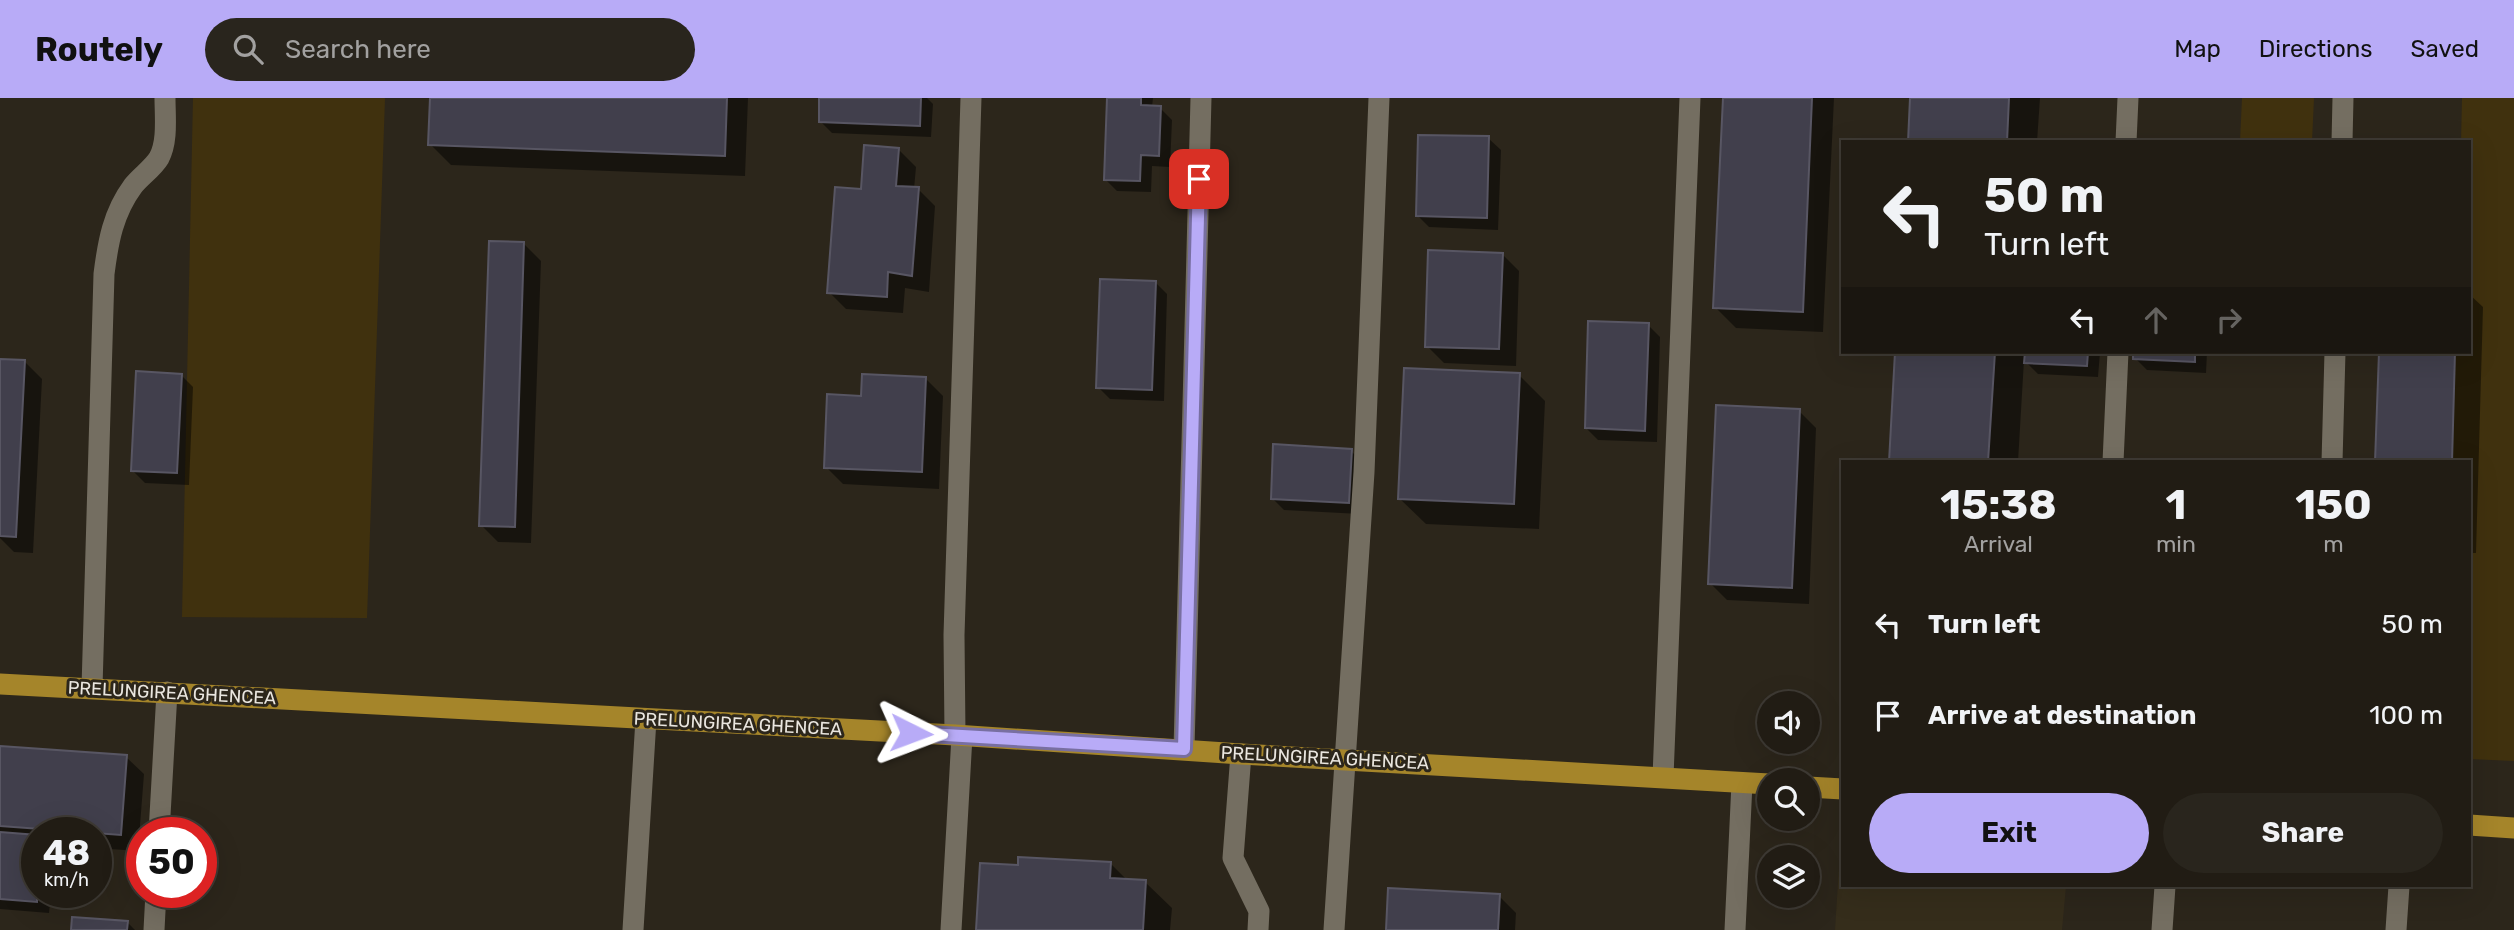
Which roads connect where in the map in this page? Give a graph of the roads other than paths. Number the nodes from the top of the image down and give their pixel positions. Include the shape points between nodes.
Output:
1 (165, 98) edge
2 (971, 98) edge
3 (1201, 98) edge
4 (1379, 98) edge
5 (1690, 98) edge
6 (2128, 98) edge
7 (2343, 98) edge
8 (2126, 140) edge
9 (2342, 140) edge
10 (2118, 354) edge
11 (2335, 354) edge
12 (2113, 460) edge
13 (2332, 460) edge
14 (0, 684) edge
15 (92, 688) junction
16 (166, 692) junction
17 (646, 719) junction
18 (959, 736) junction
19 (1184, 749) junction
20 (1241, 754) junction
21 (1345, 759) junction
22 (1663, 777) junction
23 (1742, 783) junction
24 (1757, 784) edge
25 (1820, 788) edge
26 (1841, 789) edge
27 (160, 817) edge
28 (2471, 825) edge
29 (2514, 828) edge
30 (2165, 887) edge
31 (2399, 887) edge
32 (155, 908) edge
33 (154, 930) edge
34 (633, 930) edge
35 (951, 930) edge
36 (1258, 930) edge
37 (1334, 930) edge
38 (1735, 930) edge
39 (2162, 930) edge
40 (2396, 930) edge

1 - 15 street via 164,143 158,160 126,195 109,233
2 - 18 street via 954,635
3 - 19 street
4 - 21 street via 1364,472
5 - 22 street
6 - 8 street
7 - 9 street
10 - 12 street
11 - 13 street
14 - 15 main road, PRELUNGIREA GHENCEA
15 - 16 main road, PRELUNGIREA GHENCEA
16 - 17 main road, PRELUNGIREA GHENCEA
16 - 27 street
17 - 18 main road, PRELUNGIREA GHENCEA
17 - 34 street
18 - 19 main road, PRELUNGIREA GHENCEA
18 - 35 street
19 - 20 main road, PRELUNGIREA GHENCEA
20 - 21 main road, PRELUNGIREA GHENCEA
20 - 36 street via 1233,858 1259,911
21 - 22 main road, PRELUNGIREA GHENCEA
21 - 37 street
22 - 23 main road, PRELUNGIREA GHENCEA
23 - 24 main road, PRELUNGIREA GHENCEA
23 - 38 street
25 - 26 main road
28 - 29 main road
30 - 39 street
31 - 40 street
32 - 33 street

